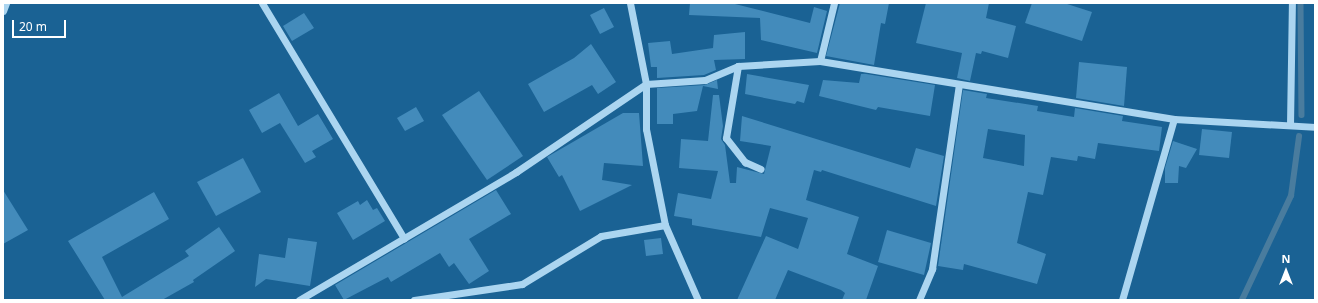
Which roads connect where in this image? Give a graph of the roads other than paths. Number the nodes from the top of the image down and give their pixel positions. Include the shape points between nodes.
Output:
1 (6, 3) edge
2 (262, 3) edge
3 (630, 3) edge
4 (834, 3) edge
5 (1292, 3) edge
6 (3, 11) edge
7 (820, 61) junction
8 (738, 66) junction
9 (646, 84) junction
10 (959, 85) junction
11 (1174, 118) junction
12 (1290, 126) junction
13 (1315, 127) edge
14 (761, 169) dead end
15 (665, 225) junction
16 (404, 238) junction
17 (299, 300) edge
18 (414, 300) edge
19 (698, 300) edge
20 (919, 300) edge
21 (1122, 300) edge

1 - 6 street
2 - 16 street
3 - 9 street
4 - 7 street
5 - 12 street
7 - 8 street
7 - 10 street
8 - 9 street via 705,80
8 - 14 street via 726,138 745,162
9 - 15 street via 646,129
9 - 16 street via 516,172
10 - 11 street
10 - 20 street via 932,269
11 - 12 street
11 - 21 street
12 - 13 street
15 - 18 street via 601,236 522,284
15 - 19 street
16 - 17 street

